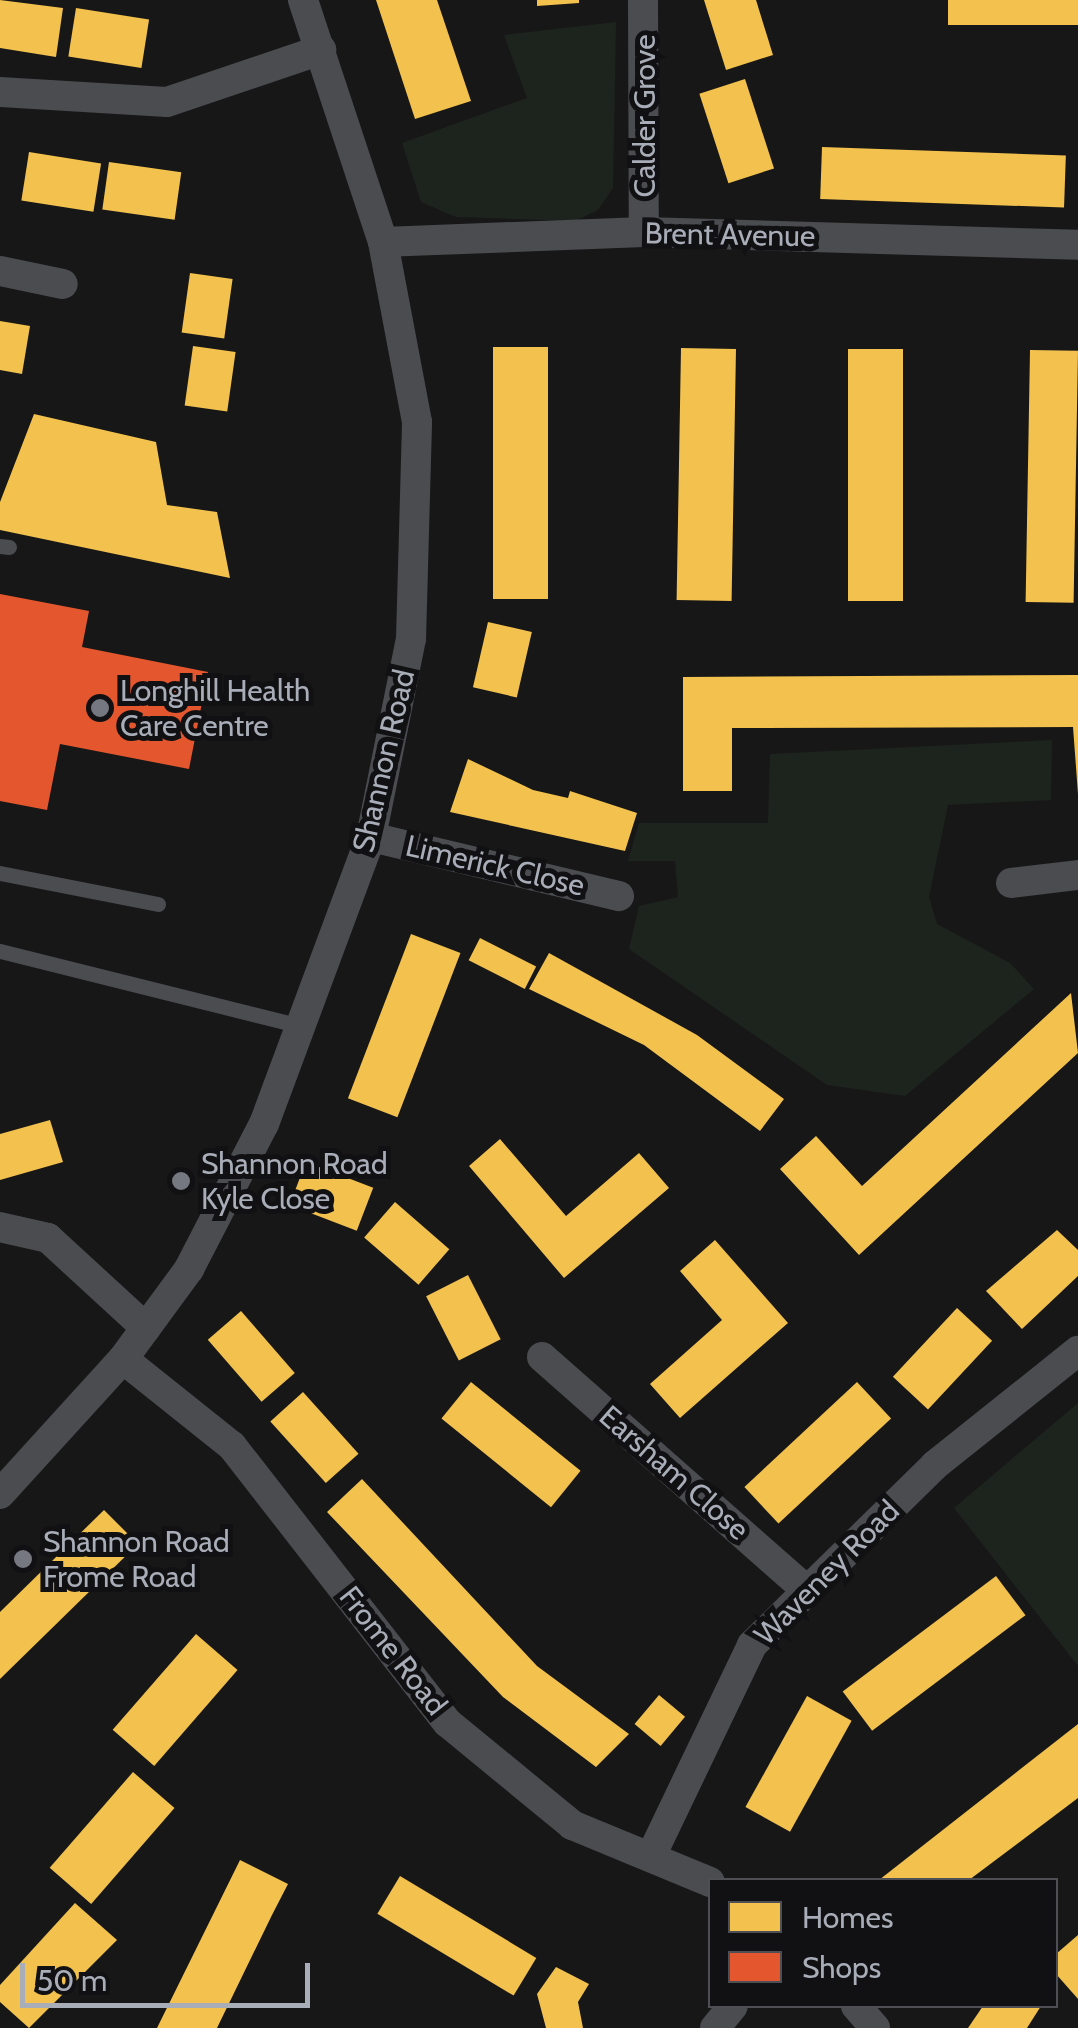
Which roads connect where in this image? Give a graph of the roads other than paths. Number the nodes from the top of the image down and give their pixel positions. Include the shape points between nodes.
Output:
1 (303, 0) edge
2 (643, 0) edge
3 (322, 50) junction
4 (0, 92) edge
5 (644, 232) junction
6 (383, 242) junction
7 (1078, 246) edge
8 (0, 272) edge
9 (63, 284) dead end
10 (371, 837) junction
11 (0, 872) edge
12 (1078, 875) edge
13 (1010, 883) dead end
14 (619, 896) dead end
15 (158, 904) dead end
16 (0, 951) edge
17 (298, 1024) junction
18 (0, 1227) edge
19 (146, 1328) junction
20 (1078, 1351) edge
21 (542, 1357) dead end
22 (123, 1359) junction
23 (0, 1494) edge
24 (806, 1590) junction
25 (652, 1854) junction
26 (708, 1881) edge
27 (731, 2008) edge
28 (714, 2028) edge

1 - 3 street, Shannon Road
2 - 5 street, Calder Grove
3 - 4 street via 167,102
3 - 6 street, Shannon Road
5 - 6 street, Brent Avenue
5 - 7 street, Brent Avenue
6 - 10 street, Shannon Road via 416,422 411,639
8 - 9 street
10 - 14 street, Limerick Close
10 - 17 street, Shannon Road
11 - 15 lane
12 - 13 street
16 - 17 lane
17 - 19 street, Shannon Road via 264,1124 189,1270
18 - 19 street via 48,1238
19 - 22 street, Shannon Road
20 - 24 street, Waveney Road via 935,1465
21 - 24 street, Earsham Close
22 - 23 street, Shannon Road
22 - 25 street, Frome Road via 232,1446 448,1722 572,1824
24 - 25 street, Waveney Road via 752,1645
25 - 26 street, Frome Road
27 - 28 street

